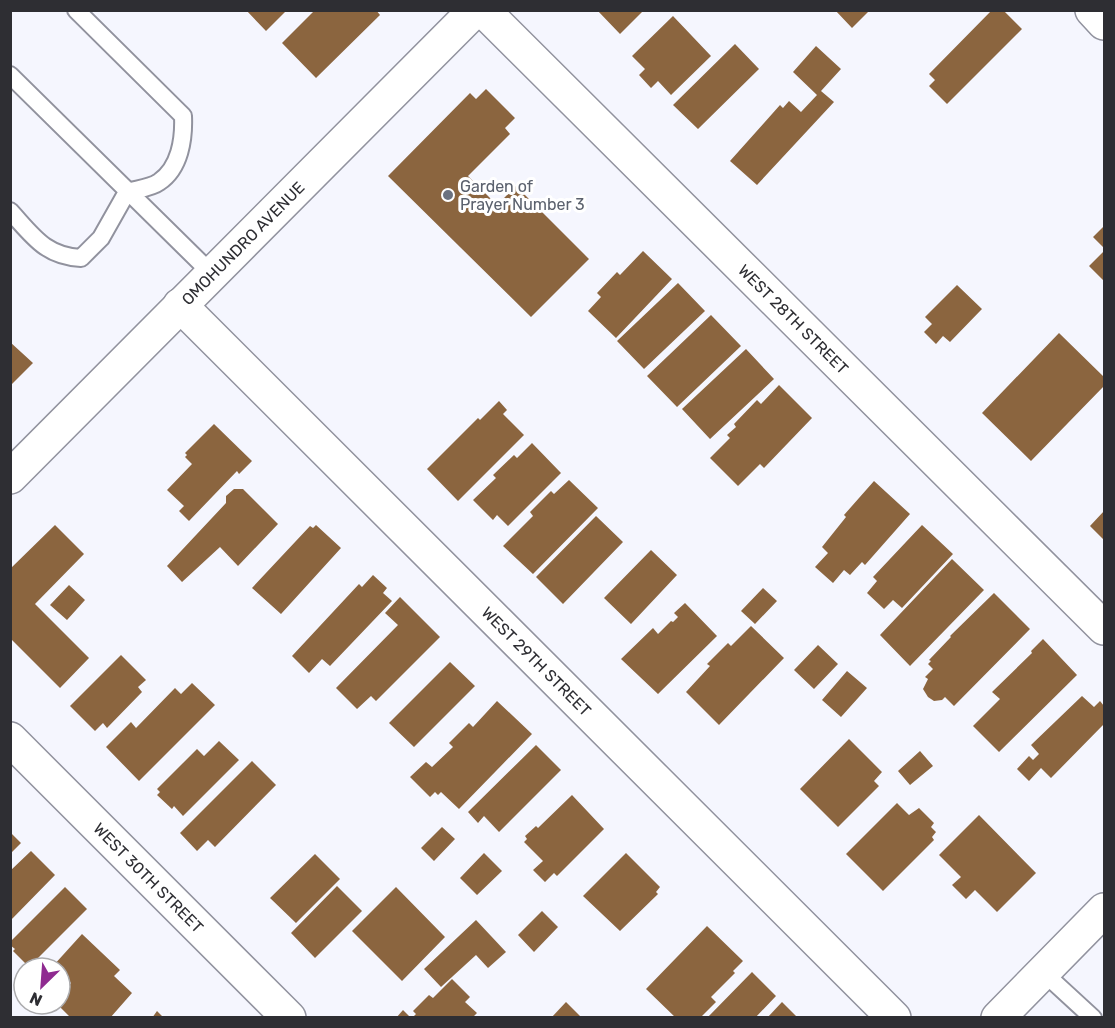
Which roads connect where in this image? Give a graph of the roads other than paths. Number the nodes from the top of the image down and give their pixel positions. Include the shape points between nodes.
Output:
1 (76, 10) edge
2 (475, 10) edge
3 (483, 10) edge
4 (1092, 10) edge
5 (1104, 23) edge
6 (11, 77) edge
7 (127, 192) junction
8 (10, 211) edge
9 (212, 274) junction
10 (180, 305) junction
11 (10, 477) edge
12 (1104, 627) edge
13 (10, 739) edge
14 (1104, 910) edge
15 (1043, 972) junction
16 (1104, 1008) edge
17 (289, 1017) edge
18 (894, 1017) edge
19 (998, 1017) edge
20 (1094, 1017) edge

1 - 7 lane via 183,116 184,136 170,173 158,183
2 - 9 street, OMOHUNDRO AVENUE
3 - 12 street, WEST 28TH STREET
4 - 5 street
6 - 7 lane
7 - 8 lane via 101,238 81,258 63,257 40,243
7 - 9 lane
9 - 10 street, OMOHUNDRO AVENUE
10 - 11 street, OMOHUNDRO AVENUE
10 - 18 street, WEST 29TH STREET
13 - 17 street, WEST 30TH STREET
14 - 15 street
15 - 19 street
15 - 20 lane
16 - 20 lane

